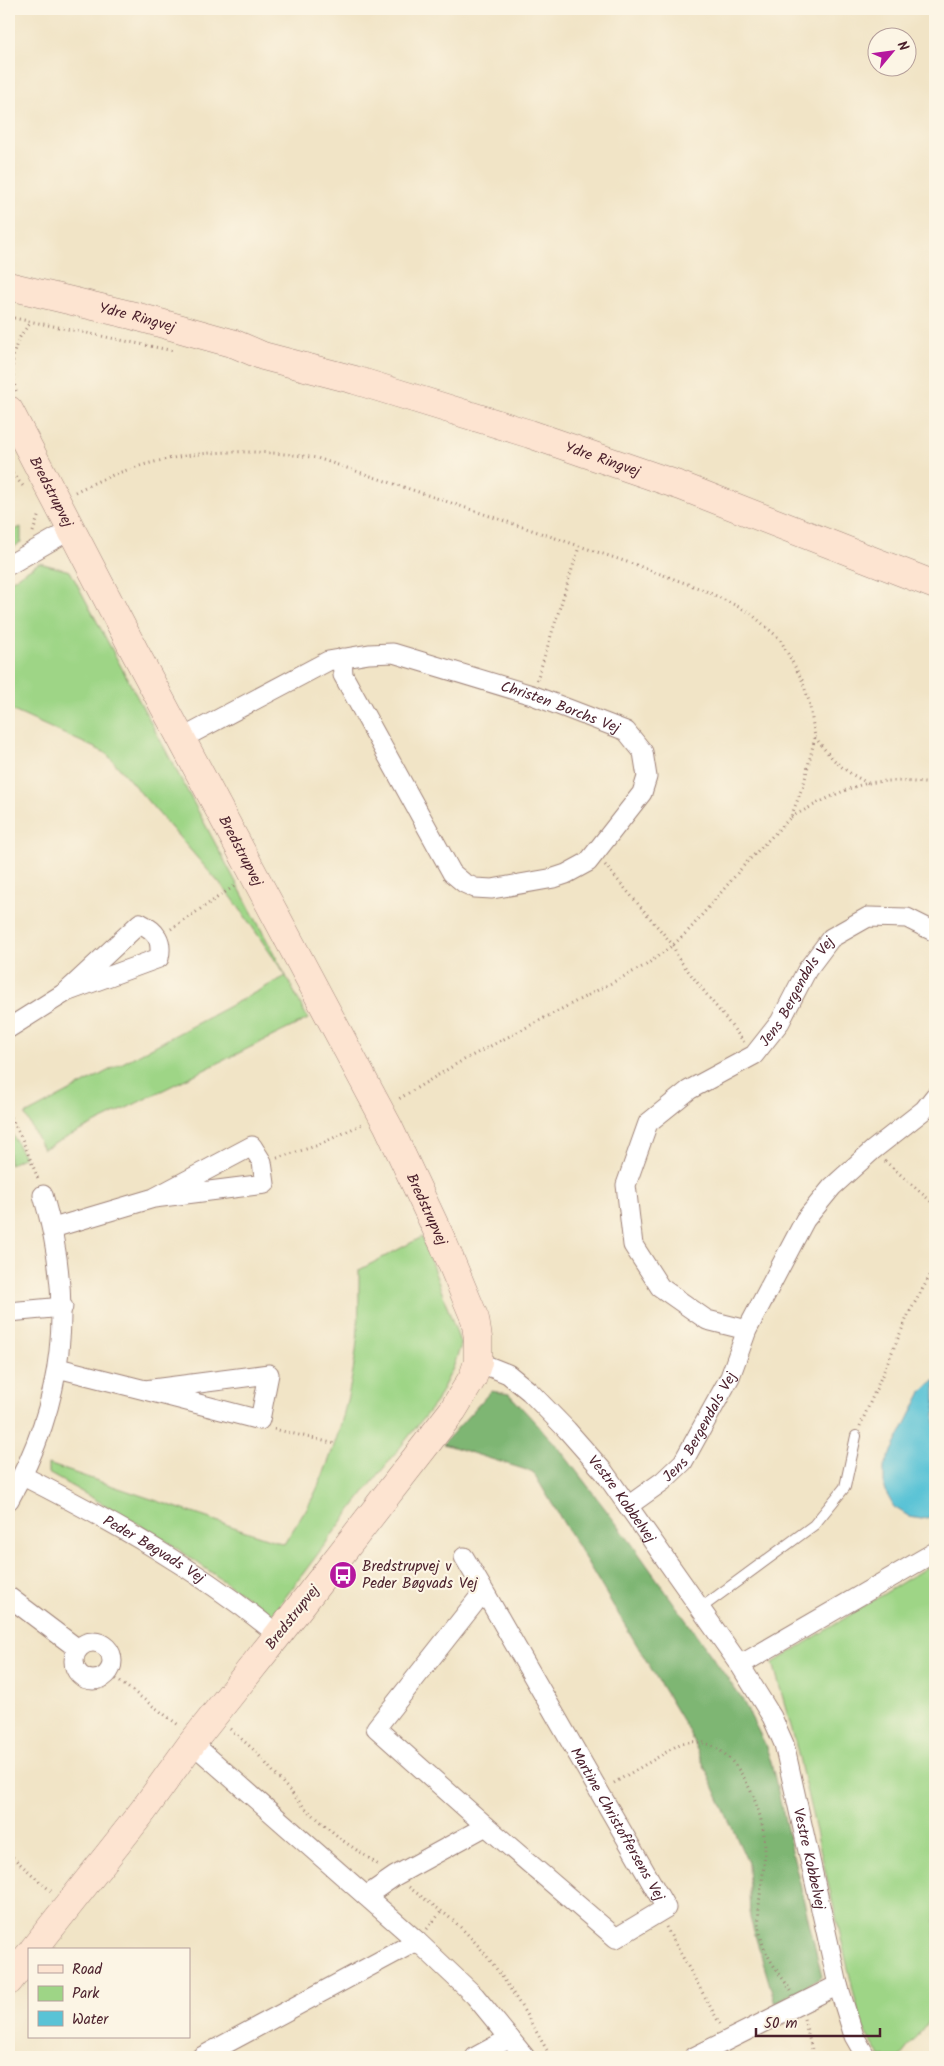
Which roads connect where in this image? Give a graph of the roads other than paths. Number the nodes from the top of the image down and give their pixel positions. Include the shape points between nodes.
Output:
1 (9, 286) edge
2 (9, 304) edge
3 (264, 356) junction
4 (9, 410) edge
5 (70, 530) junction
6 (9, 565) edge
7 (935, 585) edge
8 (342, 658) junction
9 (181, 739) junction
10 (935, 932) edge
11 (66, 992) junction
12 (9, 1028) edge
13 (935, 1096) edge
14 (43, 1195) road end
15 (154, 1198) junction
16 (53, 1228) junction
17 (62, 1307) junction
18 (9, 1312) edge
19 (747, 1330) junction
20 (478, 1362) junction
21 (58, 1368) junction
22 (145, 1390) junction
23 (856, 1436) road end
24 (23, 1476) junction
25 (9, 1500) edge
26 (628, 1506) junction
27 (935, 1552) edge
28 (464, 1556) dead end
29 (484, 1591) junction
30 (9, 1597) edge
31 (701, 1608) junction
32 (278, 1635) junction
33 (78, 1649) junction
34 (740, 1665) junction
35 (187, 1735) junction
36 (486, 1826) junction
37 (366, 1896) junction
38 (417, 1941) junction
39 (34, 1948) edge
40 (28, 1956) edge
41 (9, 1981) edge
42 (838, 1985) junction
43 (510, 2038) junction
44 (201, 2057) edge
45 (475, 2057) edge
46 (525, 2057) edge
47 (694, 2057) edge
48 (866, 2057) edge

1 - 3 street, Ydre Ringvej via 135,316 235,344
2 - 3 street, Ydre Ringvej via 236,353
3 - 7 street, Ydre Ringvej via 355,380 627,466
4 - 5 street, Bredstrupvej
5 - 6 street
5 - 9 street, Bredstrupvej
8 - 8 street, Christen Borchs Vej via 343,675 452,873 475,888 492,889 554,878 577,869 596,854 642,793 647,778 643,752 626,731 532,695 393,653
8 - 9 street, Christen Borchs Vej via 328,661
9 - 20 street, Bredstrupvej via 400,1152 475,1319
10 - 19 street, Jens Bergendals Vej via 907,918 868,917 831,938 806,970 780,1022 754,1055 689,1090 648,1123 626,1185 633,1244 660,1287 707,1320
11 - 11 street via 159,958 162,948 158,937 151,928 140,923
11 - 12 street
13 - 19 street, Jens Bergendals Vej via 924,1110 832,1187 804,1220
14 - 16 street
15 - 15 street via 252,1146 262,1162 265,1184
15 - 16 street
16 - 17 street
17 - 18 street
17 - 21 street
19 - 26 street, Jens Bergendals Vej via 730,1377 683,1462
20 - 26 street, Vestre Kobbelvej via 508,1374 530,1392 604,1472
20 - 32 street, Bredstrupvej via 453,1410
21 - 22 street
21 - 24 street via 45,1421
22 - 22 street via 269,1374 260,1420
23 - 31 lane via 845,1487 814,1525
24 - 25 street
24 - 32 street, Peder Bøgvads Vej via 155,1548
26 - 31 street, Vestre Kobbelvej
27 - 34 street
28 - 29 street, Martine Christoffersens Vej
29 - 36 street, Martine Christoffersens Vej via 376,1728
29 - 36 street, Martine Christoffersens Vej via 666,1908 616,1938
30 - 33 street
31 - 34 street, Vestre Kobbelvej
32 - 35 street, Bredstrupvej
33 - 33 street via 74,1664 82,1676 96,1680 108,1673 112,1659 105,1646 91,1642
34 - 42 street, Vestre Kobbelvej via 772,1717 784,1744
35 - 37 street
35 - 39 street, Bredstrupvej via 143,1811
36 - 37 street via 395,1876
37 - 38 street
38 - 43 street via 475,1996
38 - 44 street
40 - 41 street
42 - 47 street
42 - 48 street, Vestre Kobbelvej via 854,2036
43 - 45 street
43 - 46 street

